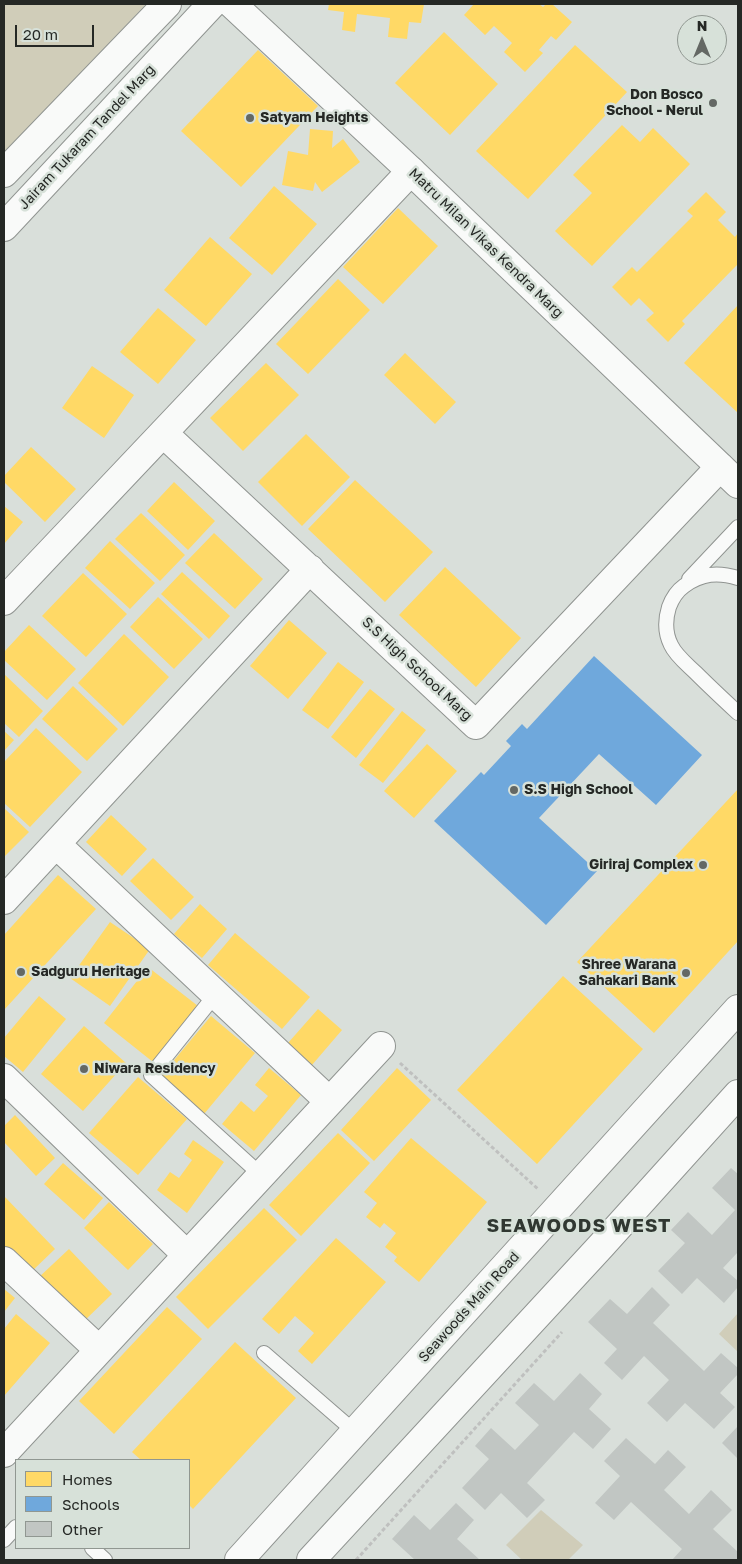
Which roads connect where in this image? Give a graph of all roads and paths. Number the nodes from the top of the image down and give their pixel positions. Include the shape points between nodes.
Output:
1 (167, 4) edge
2 (212, 4) edge
3 (232, 4) edge
4 (411, 170) junction
5 (4, 173) edge
6 (4, 227) edge
7 (163, 433) junction
8 (729, 476) edge
9 (738, 527) edge
10 (310, 569) junction
11 (738, 578) edge
12 (680, 588) junction
13 (4, 601) edge
14 (738, 713) edge
15 (56, 844) junction
16 (4, 900) edge
17 (216, 994) junction
18 (738, 1009) edge
19 (381, 1046) joint
20 (4, 1078) edge
21 (738, 1094) edge
22 (329, 1101) junction
23 (261, 1176) junction
24 (558, 1208) junction
25 (187, 1255) junction
26 (4, 1261) edge
27 (562, 1332) dead end
28 (99, 1350) junction
29 (264, 1353) dead end
30 (355, 1432) junction
31 (4, 1453) edge
32 (15, 1528) edge
33 (4, 1540) edge
34 (93, 1549) edge
35 (105, 1560) edge
36 (239, 1560) edge
37 (310, 1560) edge
38 (356, 1560) edge

1 - 5 street
2 - 6 street, Jairam Tukaram Tandel Marg
3 - 4 street, Matru Milan Vikas Kendra Marg
4 - 7 street
4 - 8 street, Matru Milan Vikas Kendra Marg
7 - 10 street, S.S High School Marg
7 - 13 street
8 - 10 street, S.S High School Marg via 476,725
9 - 12 lane
10 - 15 street
11 - 12 lane via 708,574
12 - 14 lane via 671,601 667,616 671,646
15 - 16 street
15 - 17 street
17 - 22 street
17 - 23 lane via 151,1076
18 - 24 street, Seawoods Main Road
19 - 22 street
19 - 24 path
20 - 25 street
21 - 37 street
22 - 23 street
23 - 25 street
24 - 30 street, Seawoods Main Road
25 - 28 street
26 - 28 street
27 - 38 path
28 - 31 street
29 - 30 lane
30 - 36 street, Seawoods Main Road
32 - 33 lane
34 - 35 lane

